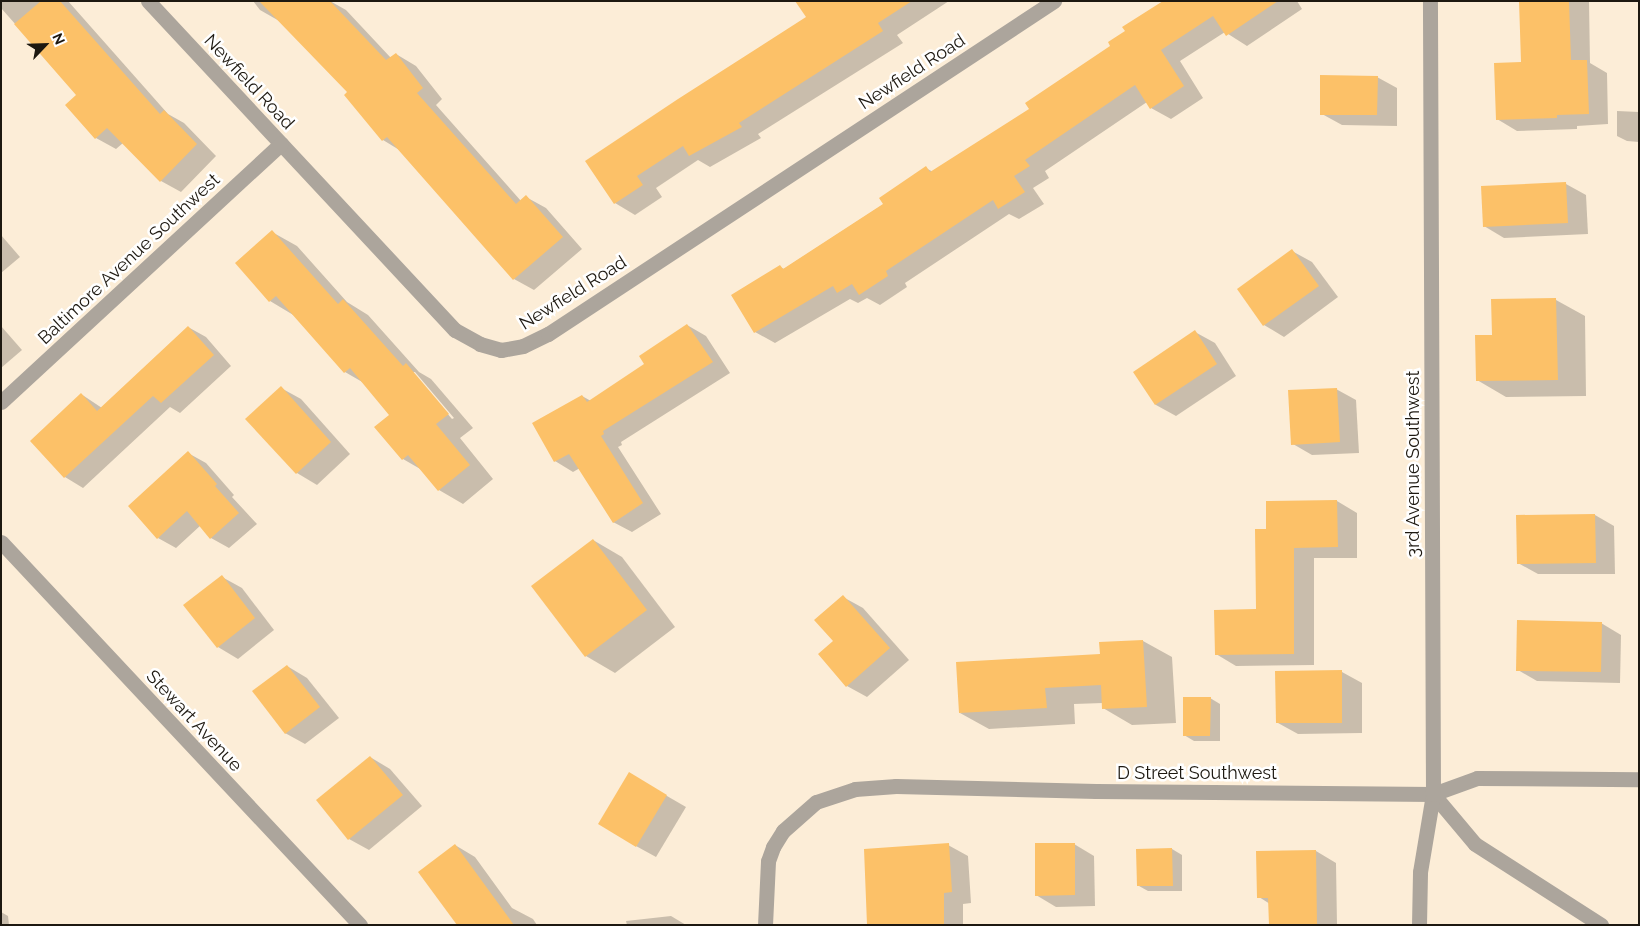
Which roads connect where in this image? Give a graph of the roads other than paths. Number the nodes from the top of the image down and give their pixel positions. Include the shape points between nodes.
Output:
1 (148, 1) edge
2 (1054, 1) edge
3 (1430, 1) edge
4 (281, 144) junction
5 (1, 402) edge
6 (1, 542) edge
7 (1639, 779) edge
8 (1433, 794) junction
9 (360, 925) edge
10 (765, 925) edge
11 (1419, 925) edge
12 (1601, 925) edge

1 - 4 street, Newfield Road
2 - 4 street, Newfield Road via 548,334 523,346 501,350 480,344 455,330
3 - 8 street, 3rd Avenue Southwest
4 - 5 street, Baltimore Avenue Southwest
6 - 9 street, Stewart Avenue
7 - 8 street, D Street Southwest via 1476,778
8 - 10 street, D Street Southwest via 896,786 855,789 816,802 783,832 773,847 766,880
8 - 11 street, 3rd Avenue Southwest via 1420,872
8 - 12 street via 1475,844

